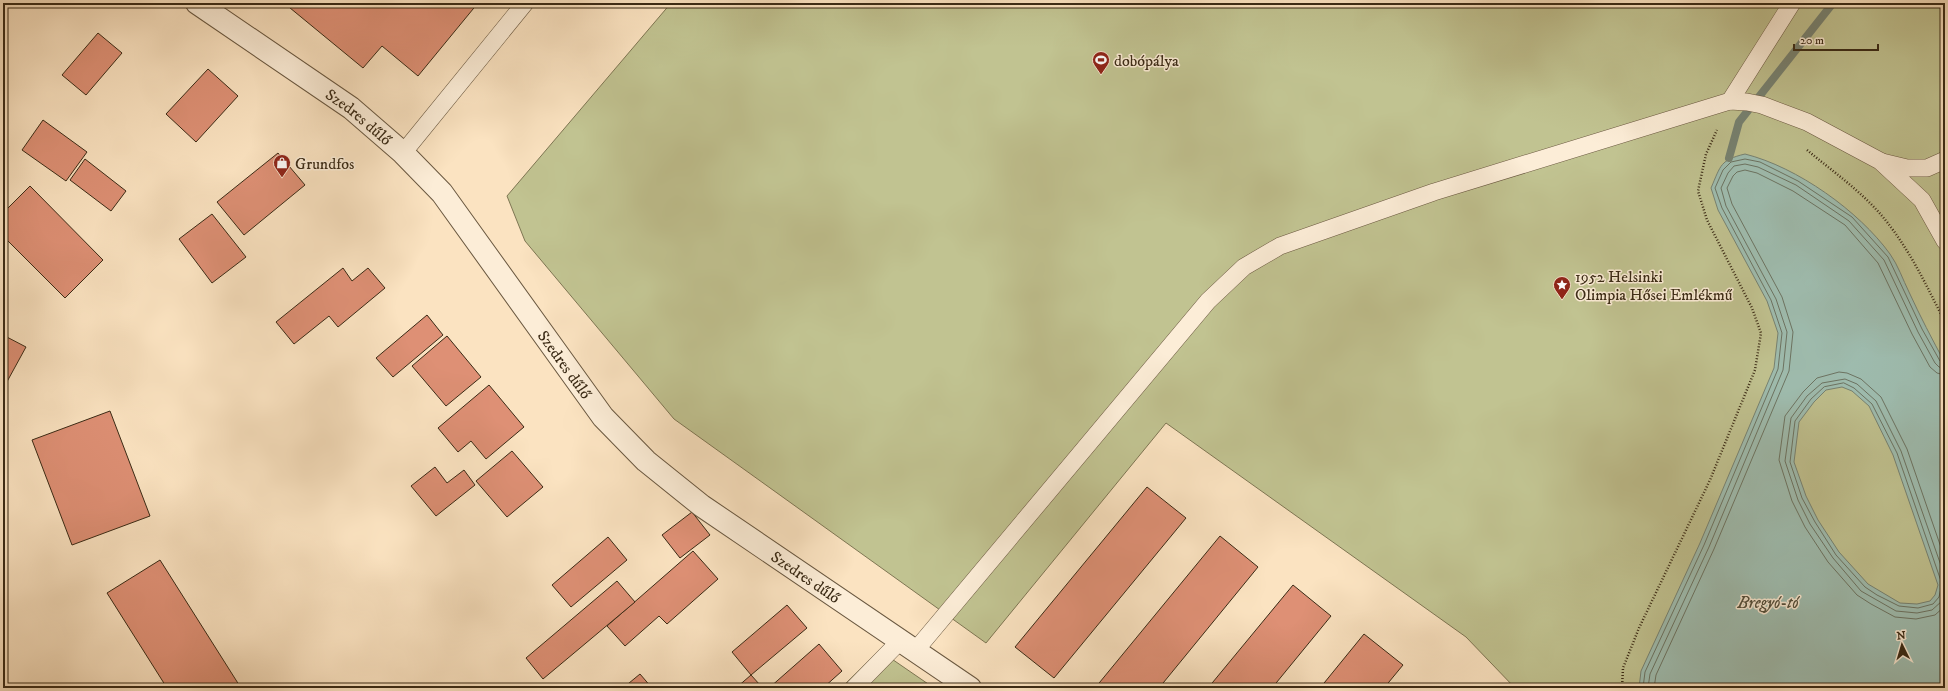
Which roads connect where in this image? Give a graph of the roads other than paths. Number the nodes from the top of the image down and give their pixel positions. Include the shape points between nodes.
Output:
1 (197, 3) edge
2 (525, 3) edge
3 (1792, 3) edge
4 (1730, 101) junction
5 (404, 153) junction
6 (1945, 160) edge
7 (1880, 161) junction
8 (1945, 241) edge
9 (908, 646) junction
10 (854, 688) edge
11 (970, 688) edge

1 - 5 street, Szedres dűlő via 351,108
2 - 5 lane
3 - 4 lane
4 - 7 lane via 1754,103 1807,122
4 - 9 lane via 1434,192 1280,246 1244,267 1203,306
5 - 9 street, Szedres dűlő via 442,193 603,417 646,462 702,506
6 - 7 lane via 1927,168 1907,168
7 - 8 lane via 1922,200
9 - 10 lane
9 - 11 street, Szedres dűlő

